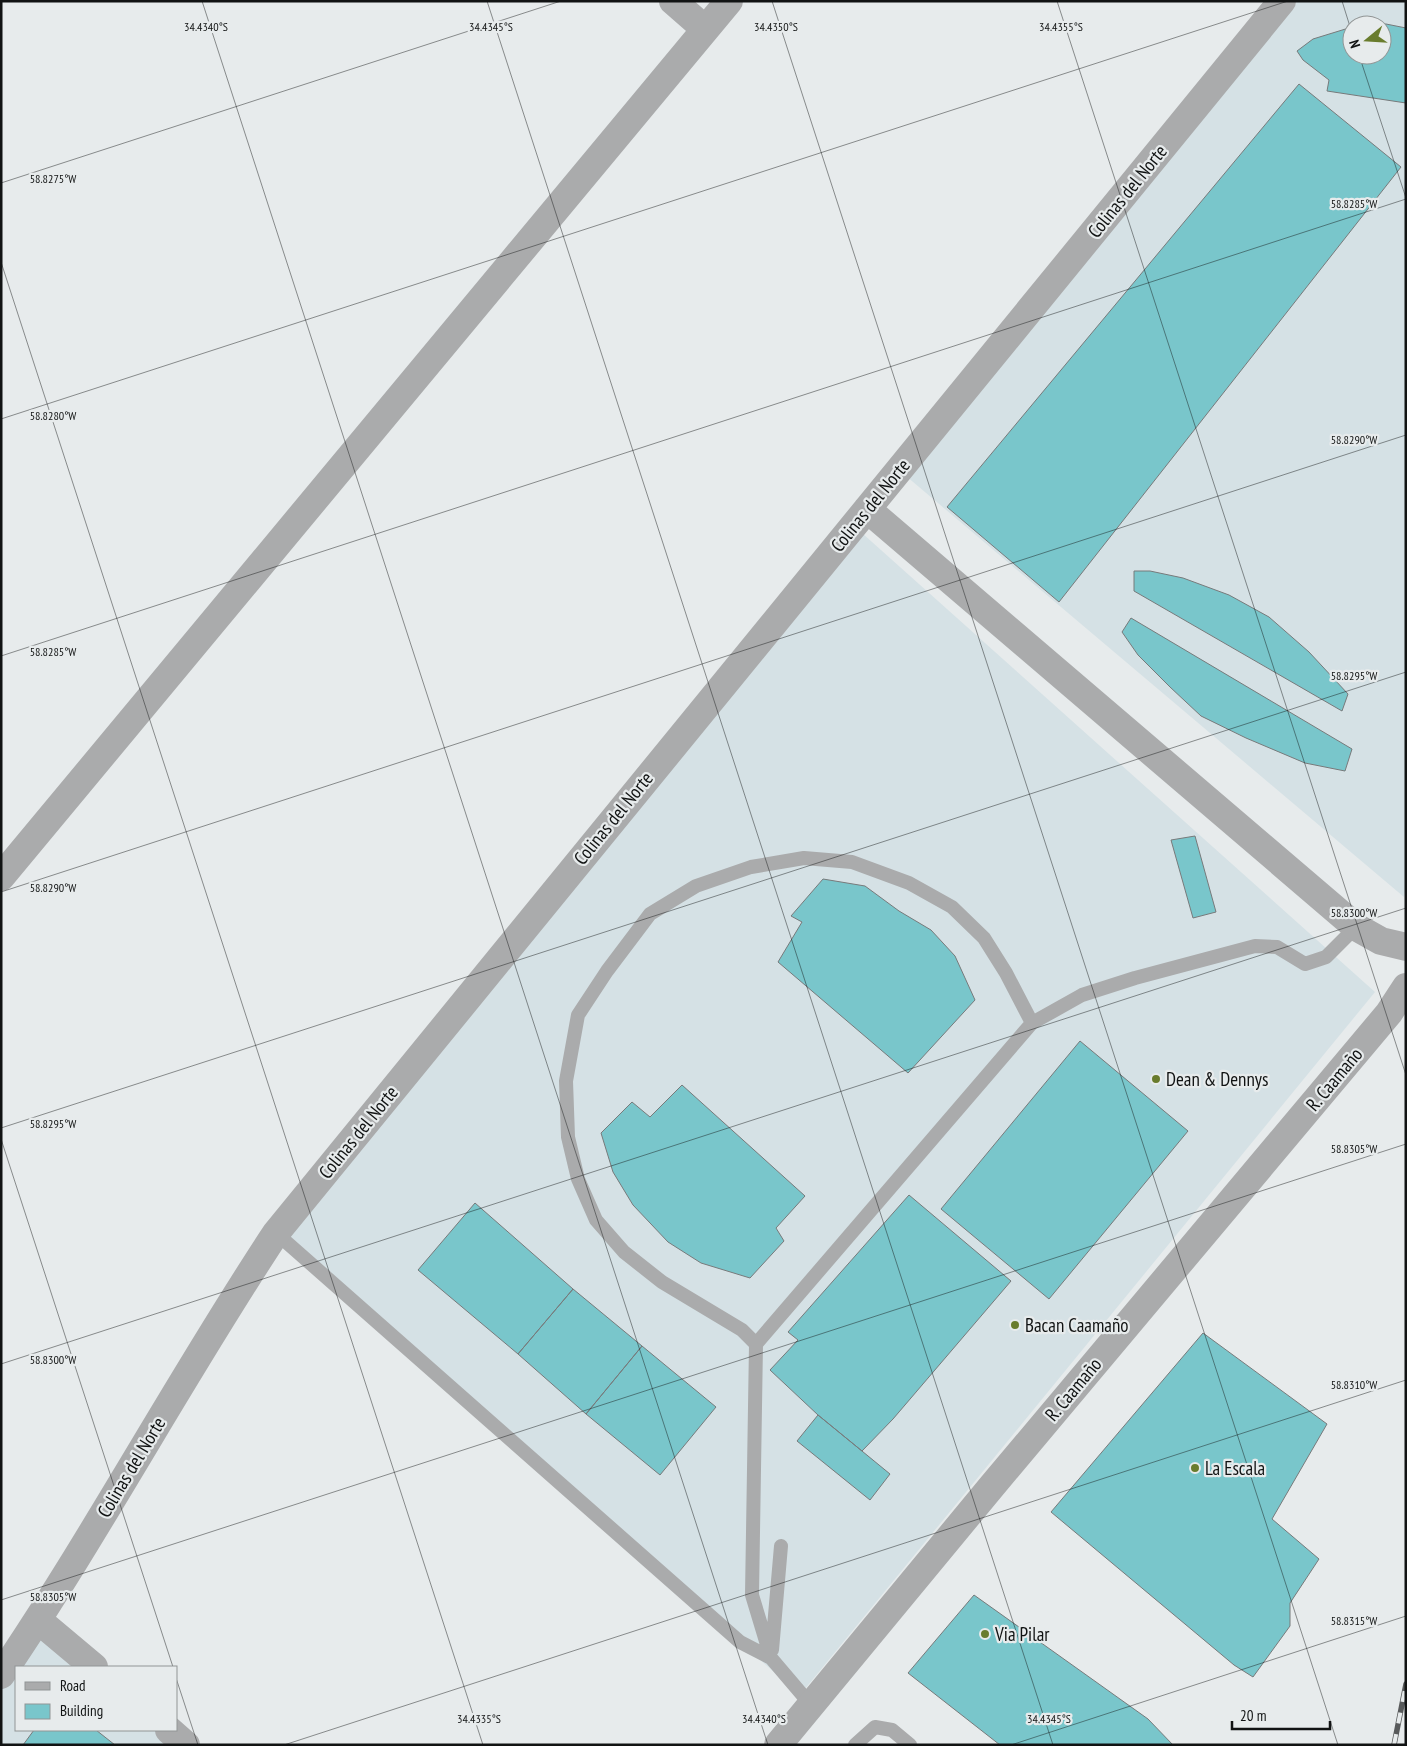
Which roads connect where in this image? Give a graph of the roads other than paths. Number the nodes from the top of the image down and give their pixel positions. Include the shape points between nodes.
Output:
1 (673, 1) edge
2 (729, 1) edge
3 (1282, 1) edge
4 (705, 29) junction
5 (867, 508) junction
6 (1, 877) edge
7 (1356, 927) junction
8 (1406, 947) edge
9 (1406, 987) edge
10 (1032, 1023) junction
11 (276, 1233) junction
12 (756, 1344) junction
13 (781, 1546) dead end
14 (38, 1620) junction
15 (771, 1658) junction
16 (93, 1666) edge
17 (1, 1675) edge
18 (811, 1705) junction
19 (170, 1731) edge
20 (186, 1745) edge
21 (778, 1745) edge
22 (855, 1745) edge
23 (910, 1745) edge

1 - 4 street
2 - 4 street
3 - 5 street, Colinas del Norte
4 - 6 street
5 - 7 street
5 - 11 street, Colinas del Norte
7 - 8 street via 1381,941
7 - 10 lane via 1326,957 1305,964 1277,947 1255,946 1082,995
9 - 18 street, R. Caamaño via 1383,1021
10 - 12 lane
10 - 12 lane via 984,938 952,907 909,883 852,862 804,858 751,867 696,886 650,914 607,970 578,1015 566,1081 568,1137 578,1179 596,1220 619,1245 662,1282 742,1330
11 - 14 street, Colinas del Norte via 231,1301
11 - 15 lane via 740,1642
12 - 15 lane via 752,1596
13 - 15 lane
14 - 16 street
14 - 17 street, Colinas del Norte
15 - 18 lane
18 - 21 street, R. Caamaño
19 - 20 street
22 - 23 lane via 875,1727 892,1730

